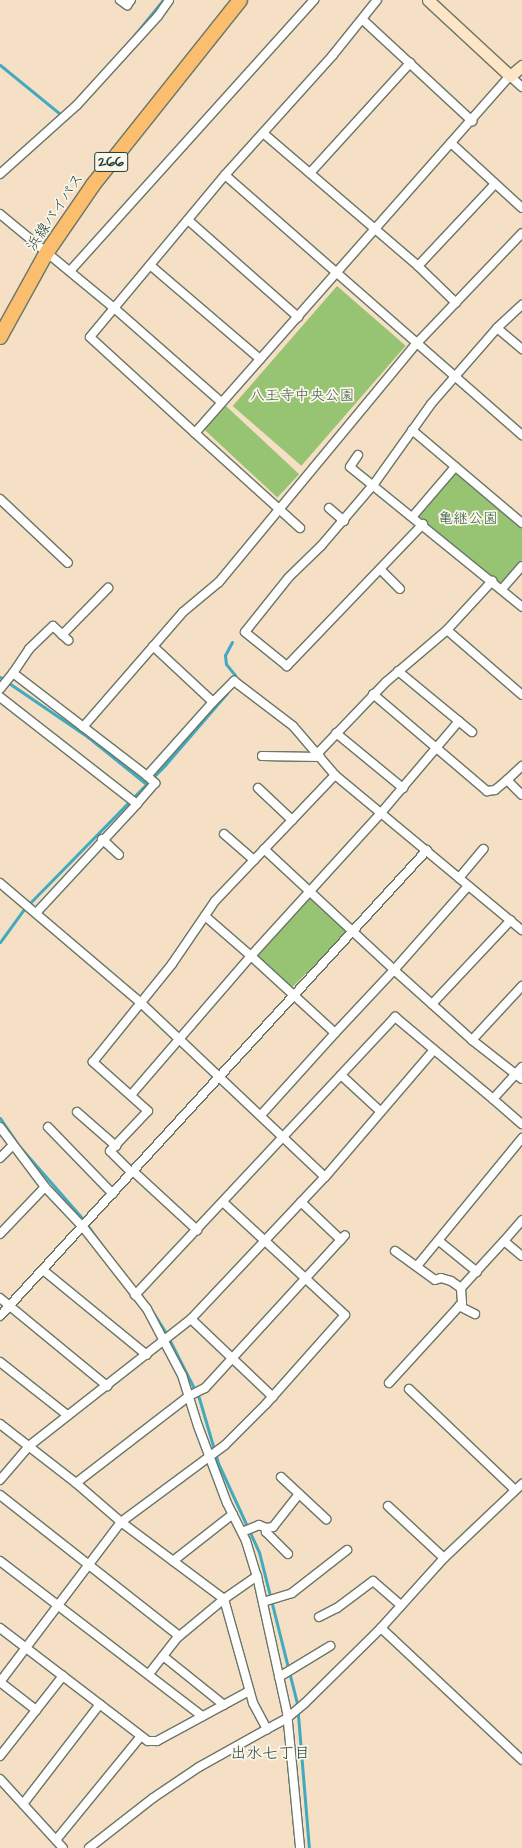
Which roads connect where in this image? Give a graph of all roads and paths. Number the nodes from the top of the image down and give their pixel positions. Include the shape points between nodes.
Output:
1 (120, 0) edge
2 (131, 0) edge
3 (169, 0) edge
4 (240, 0) edge
5 (314, 0) edge
6 (377, 0) edge
7 (428, 0) edge
8 (363, 20) junction
9 (410, 63) junction
10 (522, 66) edge
11 (510, 76) junction
12 (522, 87) edge
13 (472, 120) junction
14 (263, 133) junction
15 (451, 143) junction
16 (310, 173) junction
17 (0, 174) edge
18 (225, 175) junction
19 (495, 184) junction
20 (522, 208) edge
21 (0, 214) edge
22 (188, 220) junction
23 (374, 230) junction
24 (522, 233) edge
25 (47, 252) junction
26 (150, 265) junction
27 (418, 266) junction
28 (70, 271) junction
29 (336, 274) junction
30 (456, 303) junction
31 (522, 305) edge
32 (114, 308) junction
33 (298, 317) junction
34 (497, 328) junction
35 (0, 337) edge
36 (416, 344) junction
37 (522, 349) edge
38 (260, 359) junction
39 (455, 379) junction
40 (221, 402) junction
41 (412, 430) junction
42 (195, 433) junction
43 (522, 435) edge
44 (358, 455) dead end
45 (455, 467) junction
46 (374, 484) junction
47 (0, 499) edge
48 (278, 508) junction
49 (329, 508) dead end
50 (413, 516) junction
51 (344, 520) junction
52 (522, 523) edge
53 (423, 524) junction
54 (300, 528) dead end
55 (68, 563) dead end
56 (522, 566) edge
57 (380, 569) junction
58 (492, 581) junction
59 (108, 588) dead end
60 (400, 589) dead end
61 (502, 589) junction
62 (522, 607) edge
63 (447, 630) junction
64 (153, 646) junction
65 (398, 671) junction
66 (13, 673) junction
67 (0, 689) edge
68 (373, 694) junction
69 (522, 695) edge
70 (0, 697) edge
71 (213, 702) junction
72 (459, 721) junction
73 (82, 727) junction
74 (472, 732) dead end
75 (336, 733) junction
76 (437, 748) junction
77 (262, 756) dead end
78 (318, 756) junction
79 (522, 766) edge
80 (335, 775) junction
81 (147, 776) junction
82 (507, 780) junction
83 (258, 788) dead end
84 (402, 788) junction
85 (522, 795) edge
86 (137, 804) junction
87 (381, 813) junction
88 (292, 820) junction
89 (224, 834) dead end
90 (102, 839) junction
91 (264, 849) junction
92 (483, 849) dead end
93 (427, 850) junction
94 (119, 855) dead end
95 (254, 860) junction
96 (459, 878) junction
97 (0, 883) edge
98 (468, 886) junction
99 (309, 892) junction
100 (37, 912) junction
101 (205, 916) junction
102 (511, 920) junction
103 (522, 930) edge
104 (353, 932) junction
105 (250, 956) junction
106 (394, 970) junction
107 (522, 986) edge
108 (295, 996) junction
109 (141, 1002) junction
110 (432, 1004) junction
111 (335, 1033) junction
112 (180, 1039) junction
113 (472, 1040) junction
114 (434, 1050) junction
115 (522, 1068) edge
116 (341, 1075) junction
117 (519, 1076) edge
118 (221, 1077) junction
119 (130, 1095) junction
120 (493, 1099) junction
121 (77, 1112) dead end
122 (381, 1112) junction
123 (261, 1115) junction
124 (522, 1124) edge
125 (0, 1127) edge
126 (48, 1127) dead end
127 (284, 1138) junction
128 (522, 1138) edge
129 (12, 1146) junction
130 (116, 1146) junction
131 (0, 1158) edge
132 (133, 1172) junction
133 (326, 1177) junction
134 (45, 1187) junction
135 (113, 1194) junction
136 (223, 1202) junction
137 (301, 1202) junction
138 (522, 1220) edge
139 (83, 1227) junction
140 (197, 1230) junction
141 (0, 1234) edge
142 (264, 1240) junction
143 (439, 1241) junction
144 (504, 1241) junction
145 (395, 1251) dead end
146 (522, 1256) edge
147 (417, 1266) junction
148 (43, 1270) junction
149 (477, 1272) junction
150 (306, 1277) junction
151 (461, 1288) junction
152 (137, 1293) junction
153 (0, 1298) edge
154 (9, 1306) junction
155 (459, 1306) junction
156 (475, 1314) dead end
157 (0, 1316) edge
158 (191, 1319) junction
159 (165, 1342) junction
160 (147, 1355) junction
161 (230, 1358) junction
162 (0, 1362) edge
163 (389, 1383) dead end
164 (107, 1386) junction
165 (409, 1389) dead end
166 (190, 1396) junction
167 (273, 1396) junction
168 (67, 1416) junction
169 (0, 1424) edge
170 (29, 1446) junction
171 (210, 1456) junction
172 (281, 1477) dead end
173 (0, 1480) edge
174 (76, 1483) junction
175 (522, 1484) edge
176 (515, 1490) junction
177 (299, 1494) junction
178 (0, 1495) edge
179 (388, 1506) dead end
180 (233, 1514) junction
181 (326, 1518) dead end
182 (121, 1522) junction
183 (266, 1528) junction
184 (242, 1532) junction
185 (347, 1550) dead end
186 (288, 1554) dead end
187 (444, 1558) junction
188 (0, 1561) edge
189 (173, 1561) junction
190 (89, 1564) junction
191 (257, 1576) junction
192 (224, 1599) junction
193 (263, 1602) junction
194 (401, 1605) junction
195 (57, 1606) junction
196 (319, 1617) dead end
197 (0, 1628) edge
198 (381, 1628) junction
199 (179, 1636) junction
200 (330, 1646) dead end
201 (26, 1648) junction
202 (163, 1656) junction
203 (149, 1674) junction
204 (63, 1676) junction
205 (279, 1677) junction
206 (0, 1682) edge
207 (249, 1691) junction
208 (100, 1704) junction
209 (224, 1705) junction
210 (36, 1710) junction
211 (202, 1716) junction
212 (286, 1719) junction
213 (267, 1729) junction
214 (141, 1736) junction
215 (0, 1756) edge
216 (522, 1760) edge
217 (0, 1779) edge
218 (23, 1804) junction
219 (56, 1840) junction
220 (63, 1848) edge
221 (89, 1848) edge
222 (300, 1848) edge

1 - 2 street via 127,5
3 - 17 street via 158,16 76,105
4 - 25 highway, 浜線バイパス / 266 via 93,185
5 - 28 street
6 - 8 street
7 - 11 street
8 - 9 street
8 - 14 street
9 - 13 street
9 - 16 street
10 - 11 street
11 - 12 street
11 - 13 street
13 - 15 street
14 - 16 street
14 - 18 street
15 - 19 street
15 - 23 street
16 - 23 street
18 - 22 street
18 - 29 street
19 - 20 street
19 - 27 street
21 - 25 street
22 - 26 street
22 - 33 street
23 - 27 street
23 - 29 street
24 - 30 street
25 - 28 street
25 - 35 highway, 浜線バイパス / 266
26 - 32 street
26 - 38 street
27 - 30 street
28 - 32 street
29 - 33 street
29 - 36 street
30 - 36 street
31 - 34 street
32 - 40 street
32 - 42 street via 90,337
33 - 38 street
34 - 37 street
34 - 39 street
36 - 39 street
36 - 48 street
38 - 40 street
39 - 41 street via 431,404
39 - 43 street
40 - 42 street
41 - 45 street
41 - 46 street
42 - 48 street
44 - 46 street via 350,467
45 - 50 street
45 - 52 street
46 - 50 street
46 - 51 street
47 - 55 street
48 - 54 street
48 - 64 street via 219,582 183,612
49 - 51 street
50 - 53 street
51 - 57 street via 289,577 245,632 287,666
53 - 57 street
53 - 58 street
56 - 61 street
57 - 60 street
58 - 61 street
58 - 63 street
59 - 66 street via 65,637 53,626 29,649
61 - 62 street
63 - 65 street
63 - 69 street
64 - 71 street
64 - 73 street
65 - 68 street
65 - 72 street
66 - 67 street
66 - 73 street
68 - 75 street
68 - 76 street
70 - 86 street
71 - 78 street via 234,681 293,726
71 - 81 street
72 - 74 street
72 - 76 street
73 - 81 street
75 - 78 street
75 - 84 street
76 - 82 street via 486,791 495,790
76 - 84 street
77 - 78 street
78 - 80 street
79 - 82 street
80 - 87 street
80 - 88 street
81 - 86 street via 155,783
82 - 85 street
83 - 88 street
84 - 87 street
86 - 90 street
87 - 93 street
87 - 99 street
88 - 91 street
89 - 95 street
90 - 94 street
90 - 100 street
91 - 95 street
91 - 99 street
92 - 96 street
93 - 96 street
93 - 104 street
95 - 101 street via 215,901
96 - 98 street
97 - 100 street
98 - 102 street
98 - 106 street
99 - 104 street
99 - 105 street
100 - 109 street
101 - 105 street
101 - 109 street
102 - 103 street
102 - 110 street
104 - 106 street
104 - 108 street
105 - 108 street
105 - 112 street
106 - 110 street
106 - 111 street
107 - 113 street
108 - 111 street
108 - 118 street
109 - 112 street
109 - 119 street via 93,1062
110 - 113 street
111 - 123 street
112 - 118 street
112 - 119 street
113 - 117 street
114 - 116 street via 394,1017
114 - 120 street
114 - 122 street
115 - 117 street
116 - 122 street
116 - 127 street
117 - 120 street
118 - 123 street
118 - 132 street
119 - 130 street via 148,1111
120 - 124 street
121 - 130 street
122 - 133 street
123 - 127 street
125 - 129 street
126 - 135 street
127 - 133 street
127 - 136 street
128 - 143 street
129 - 131 street
129 - 134 street
130 - 132 street via 110,1151
132 - 135 street
132 - 140 street
133 - 137 street
134 - 139 street
134 - 141 street
135 - 139 street
136 - 140 street
136 - 142 street
137 - 142 street
137 - 150 street via 343,1237
138 - 144 street
139 - 148 street
139 - 152 street
140 - 152 street
142 - 150 street
142 - 158 street
143 - 147 street
143 - 149 street
144 - 146 street
144 - 149 street
145 - 147 street
147 - 151 street via 435,1280 441,1278 451,1281
148 - 154 street
148 - 160 street
149 - 151 street
150 - 161 street
150 - 167 street via 345,1315
151 - 155 street via 462,1303
152 - 159 street
153 - 154 street
154 - 157 street
154 - 164 street
155 - 156 street
155 - 163 street
158 - 159 street
158 - 161 street
159 - 160 street
159 - 166 street
160 - 164 street
161 - 166 street via 202,1389
161 - 167 street
162 - 168 street
164 - 168 street
165 - 176 street
166 - 171 street
166 - 174 street
167 - 171 street
168 - 170 street
169 - 170 street
170 - 173 street
170 - 174 street
171 - 180 street
171 - 182 street
172 - 177 street
174 - 182 street
175 - 176 street
176 - 187 street
177 - 181 street
177 - 183 street via 273,1527
178 - 190 street
179 - 187 street
180 - 184 street
180 - 189 street
182 - 189 street
182 - 190 street
183 - 184 street via 259,1525
183 - 186 street via 266,1532
184 - 191 street
185 - 193 street via 292,1592
187 - 194 street
188 - 195 street
189 - 192 street
190 - 195 street
190 - 199 street
191 - 192 street
191 - 193 street
192 - 199 street
192 - 207 street
193 - 205 street
194 - 196 street via 374,1582 337,1608
194 - 198 street
195 - 201 street
195 - 203 street
197 - 201 street
198 - 212 street
198 - 216 street
199 - 202 street
200 - 205 street
201 - 204 street
201 - 206 street
202 - 203 street
202 - 209 street
203 - 211 street
204 - 208 street
204 - 210 street
205 - 212 street via 287,1712
206 - 210 street
207 - 209 street
207 - 213 street
208 - 214 street
208 - 218 street
209 - 211 street
210 - 215 street
211 - 214 street via 157,1742 148,1741
212 - 213 street
212 - 222 street
213 - 221 street via 199,1767 153,1798
214 - 219 street
217 - 218 street
218 - 219 street
219 - 220 street

